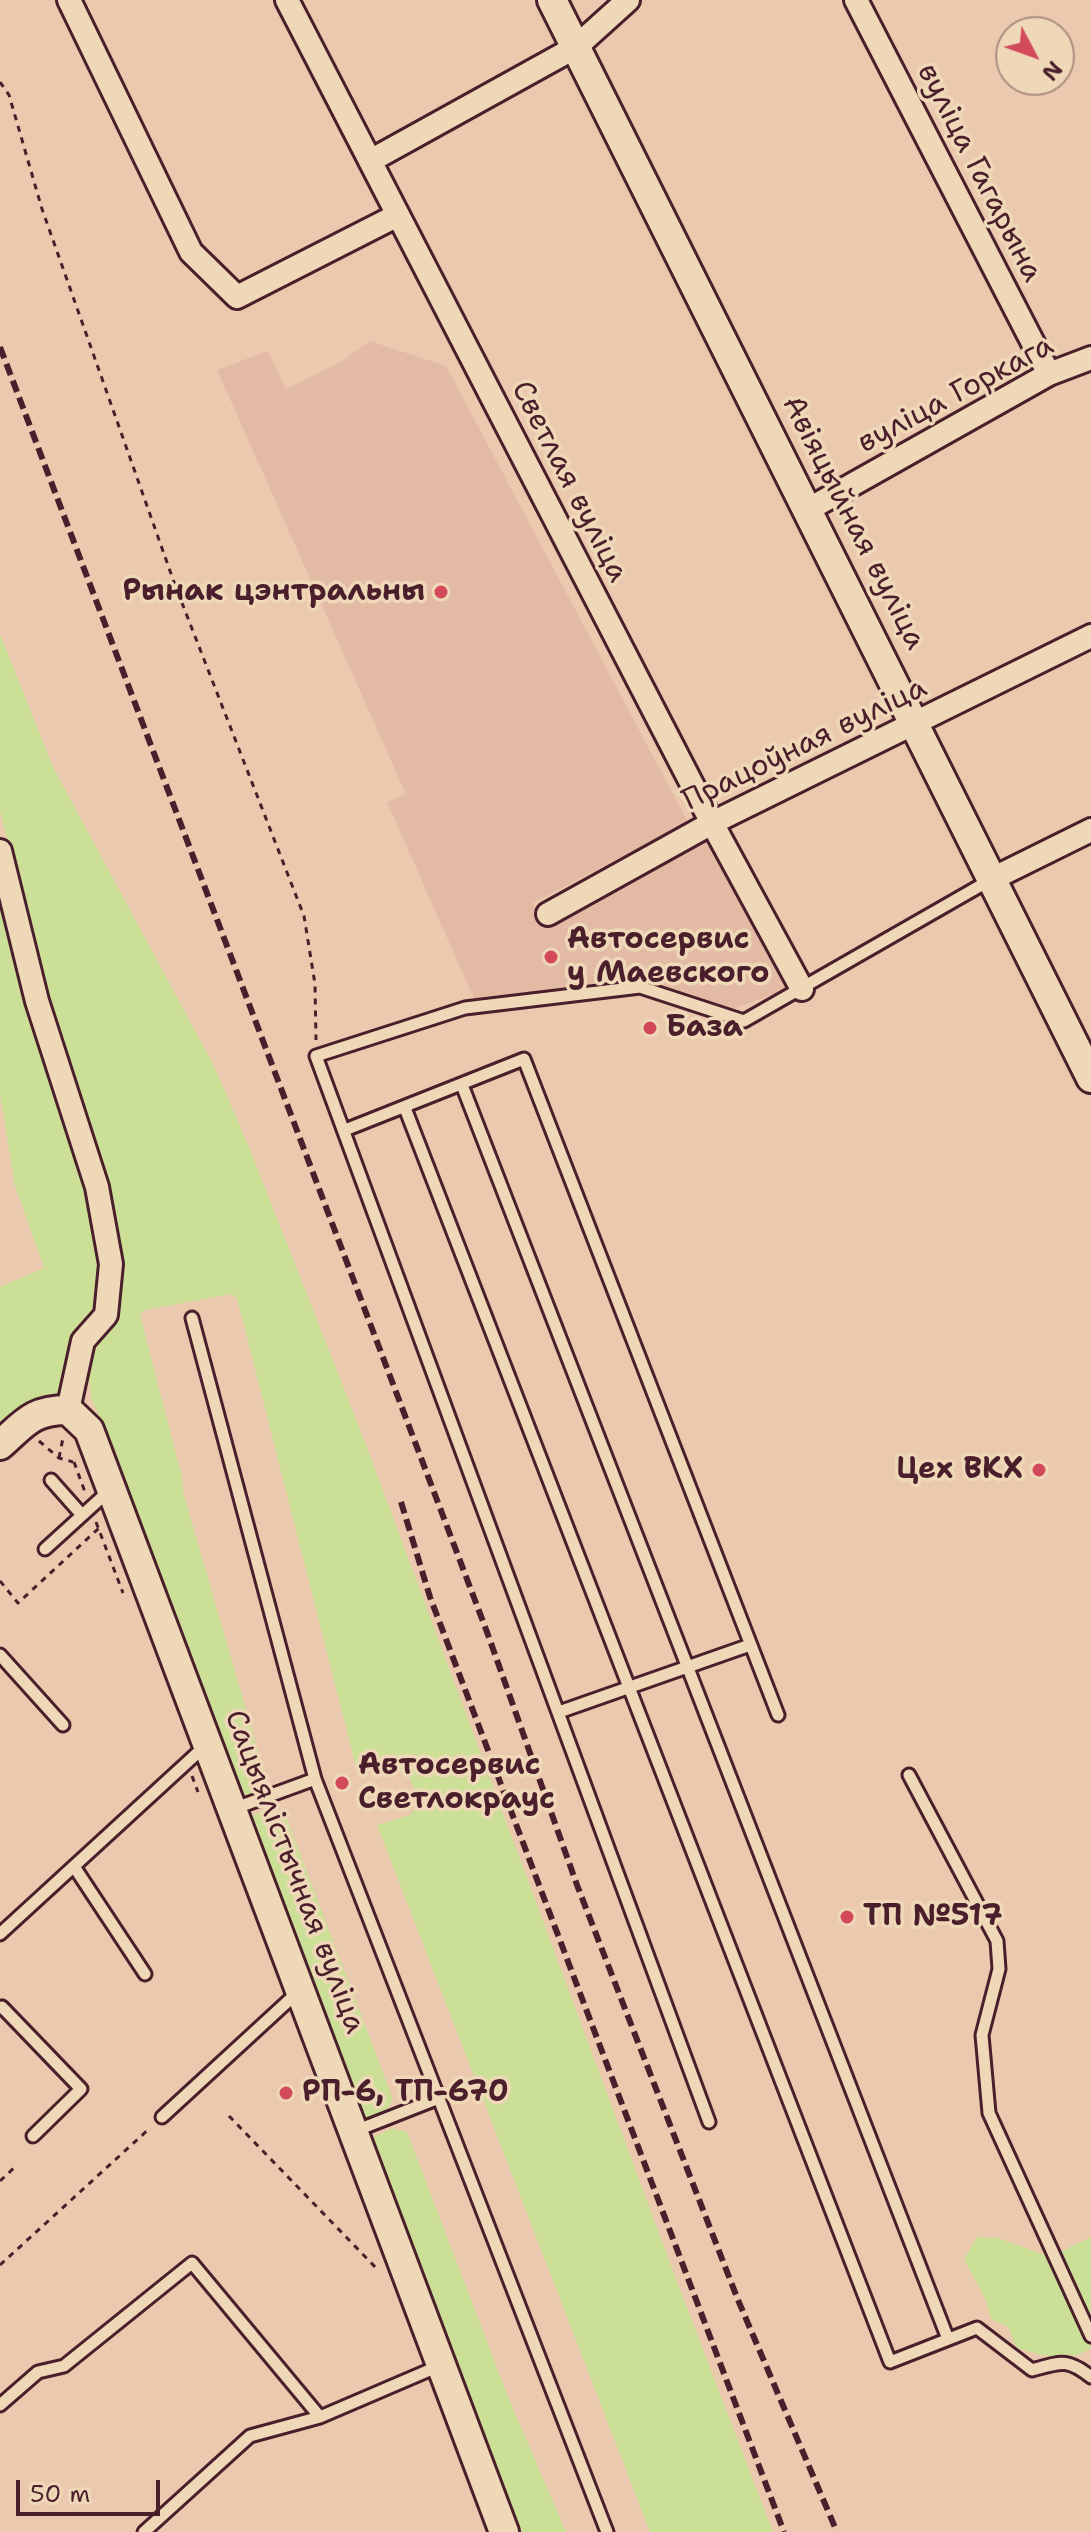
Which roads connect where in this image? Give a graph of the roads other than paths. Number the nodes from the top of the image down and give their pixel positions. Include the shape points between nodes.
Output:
1 (69, 0) edge
2 (287, 0) edge
3 (552, 0) edge
4 (628, 0) edge
5 (856, 0) edge
6 (576, 47) junction
7 (370, 161) junction
8 (398, 215) junction
9 (1091, 358) edge
10 (1049, 374) junction
11 (809, 509) junction
12 (1091, 636) edge
13 (915, 724) junction
14 (712, 823) junction
15 (1091, 830) edge
16 (0, 851) edge
17 (992, 879) junction
18 (548, 914) dead end
19 (802, 989) junction
20 (1091, 1078) edge
21 (462, 1085) junction
22 (405, 1108) junction
23 (345, 1130) junction
24 (192, 1318) dead end
25 (68, 1410) junction
26 (0, 1445) edge
27 (51, 1480) dead end
28 (95, 1503) junction
29 (45, 1549) dead end
30 (750, 1645) junction
31 (0, 1655) edge
32 (688, 1667) junction
33 (629, 1688) junction
34 (559, 1712) junction
35 (778, 1715) dead end
36 (63, 1725) dead end
37 (209, 1743) junction
38 (909, 1775) dead end
39 (315, 1779) junction
40 (233, 1809) junction
41 (75, 1868) junction
42 (0, 1934) edge
43 (145, 1974) dead end
44 (301, 1988) junction
45 (0, 2008) edge
46 (439, 2098) junction
47 (162, 2117) road end
48 (709, 2122) dead end
49 (355, 2131) junction
50 (33, 2136) dead end
51 (1091, 2336) edge
52 (948, 2339) junction
53 (443, 2365) junction
54 (1091, 2377) edge
55 (0, 2405) edge
56 (320, 2417) junction
57 (144, 2532) edge
58 (504, 2532) edge
59 (607, 2532) edge

1 - 8 street via 191,252 237,297
2 - 7 street, Светлая вуліца
3 - 6 street, Авіяцыйная вуліца
4 - 6 street
5 - 10 street, вуліца Гагарына
6 - 7 street
6 - 11 street, Авіяцыйная вуліца
7 - 8 street, Светлая вуліца
8 - 14 street, Светлая вуліца
9 - 10 street, вуліца Горкага
10 - 11 street, вуліца Горкага
11 - 13 street, Авіяцыйная вуліца
12 - 13 street, Працоўная вуліца
13 - 14 street, Працоўная вуліца
13 - 17 street, Авіяцыйная вуліца
14 - 18 street, Працоўная вуліца
14 - 19 street, Светлая вуліца
15 - 17 street
16 - 25 street via 37,1001 97,1187 111,1264 106,1315 83,1341
17 - 19 lane
17 - 20 street, Авіяцыйная вуліца
19 - 23 lane via 744,1021 640,987 465,1008 316,1056
21 - 22 lane
21 - 30 lane via 524,1059
21 - 32 lane
22 - 23 lane
22 - 33 lane
23 - 34 lane
24 - 39 lane
25 - 26 street via 45,1410
25 - 28 street, Сацыялістычная вуліца via 89,1430
27 - 28 lane
28 - 29 lane
28 - 37 street, Сацыялістычная вуліца
30 - 32 lane
30 - 35 lane
31 - 36 lane
32 - 33 lane
32 - 52 lane
33 - 34 lane
33 - 52 lane via 890,2362
34 - 48 lane
37 - 40 street, Сацыялістычная вуліца
37 - 41 lane
38 - 51 lane via 997,1941 999,1969 982,2035 989,2113
39 - 40 lane
39 - 46 lane
40 - 44 street, Сацыялістычная вуліца
41 - 42 lane
41 - 43 lane
44 - 47 lane
44 - 49 street, Сацыялістычная вуліца
45 - 50 lane via 81,2089
46 - 49 lane
46 - 59 lane
49 - 53 street, Сацыялістычная вуліца
52 - 54 lane via 977,2328 1032,2370 1075,2364
53 - 56 lane
53 - 58 street, Сацыялістычная вуліца
55 - 56 lane via 38,2372 64,2366 192,2263
56 - 57 lane via 250,2436

